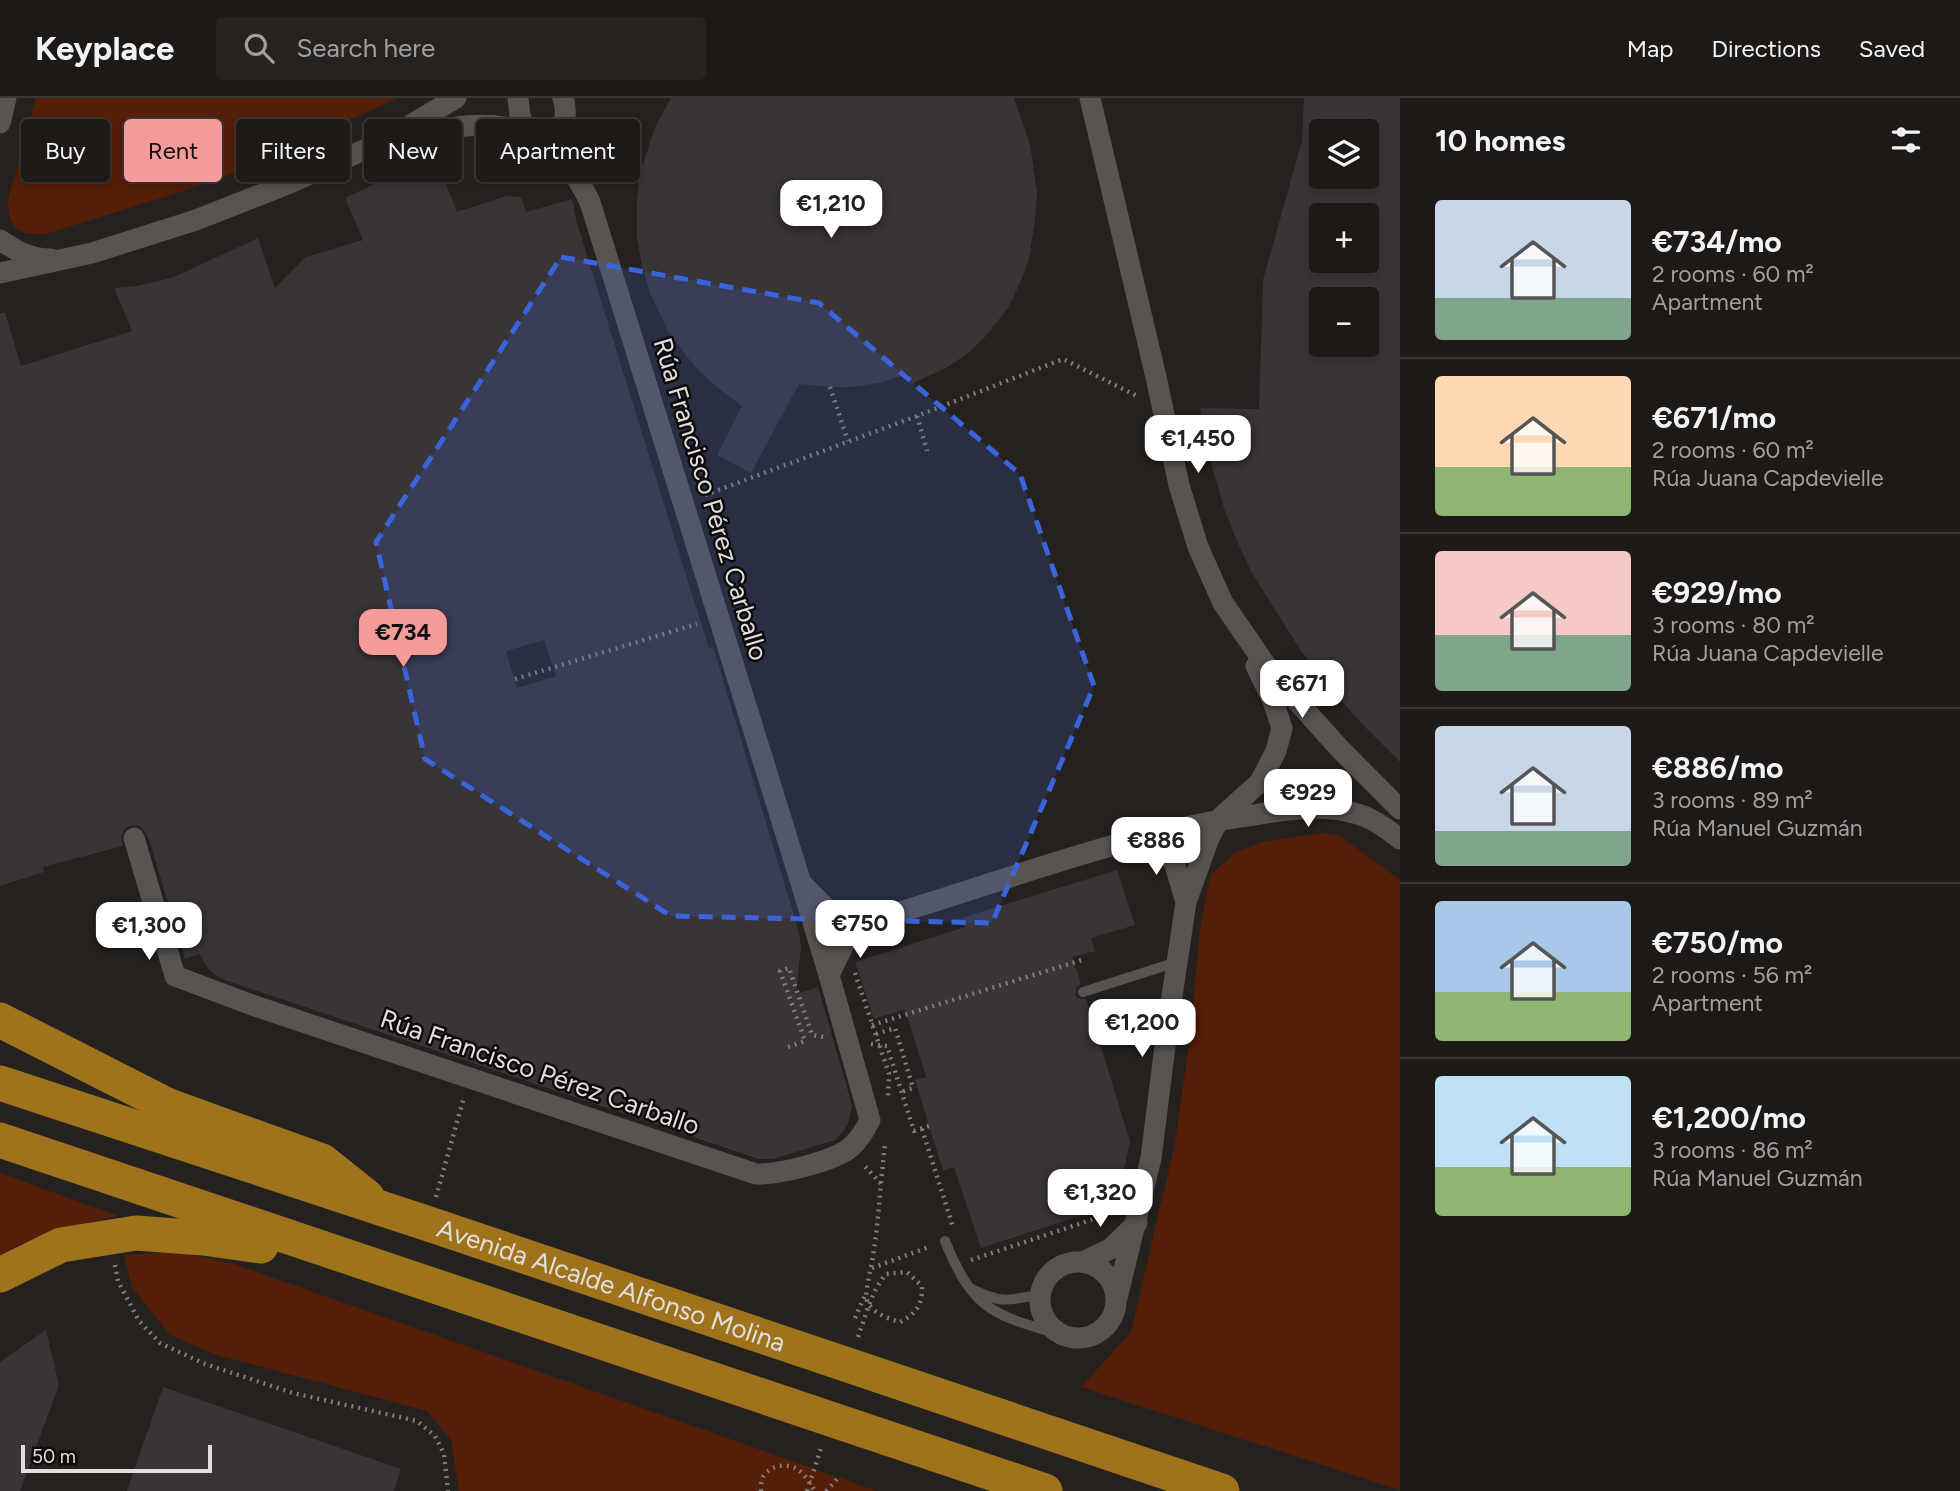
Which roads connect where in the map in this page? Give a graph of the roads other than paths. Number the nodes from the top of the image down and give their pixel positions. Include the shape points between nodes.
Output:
1 (6, 98) edge
2 (456, 98) edge
3 (518, 98) edge
4 (563, 98) edge
5 (1090, 98) edge
6 (421, 119) edge
7 (521, 119) edge
8 (565, 119) edge
9 (0, 123) edge
10 (364, 150) edge
11 (580, 182) edge
12 (0, 240) edge
13 (67, 259) junction
14 (0, 273) edge
15 (1223, 603) junction
16 (1400, 809) edge
17 (1219, 820) junction
18 (1149, 837) junction
19 (134, 838) dead end
20 (1400, 839) edge
21 (801, 883) junction
22 (1186, 902) junction
23 (853, 926) junction
24 (1177, 962) junction
25 (829, 975) junction
26 (1083, 992) dead end
27 (0, 1020) edge
28 (0, 1083) edge
29 (0, 1140) edge
30 (387, 1212) junction
31 (1128, 1217) junction
32 (945, 1241) road end
33 (352, 1260) junction
34 (1083, 1262) junction
35 (0, 1275) edge
36 (968, 1287) junction
37 (1040, 1294) junction
38 (1117, 1298) junction
39 (1060, 1334) junction
40 (927, 1451) junction
41 (997, 1491) edge
42 (1045, 1491) edge
43 (1222, 1491) edge

1 - 9 street
2 - 6 street, Rúa Francisco Pérez Carballo
3 - 7 street
4 - 8 street
5 - 15 street via 1179,485 1198,547
10 - 13 street, Rúa Francisco Pérez Carballo via 196,220
11 - 21 street, Rúa Francisco Pérez Carballo
12 - 13 street via 30,257
13 - 14 street, Rúa Francisco Pérez Carballo
15 - 16 street via 1270,671
15 - 17 street via 1282,728 1260,782
17 - 18 street
17 - 20 street via 1298,808 1328,809 1355,813
17 - 22 street
18 - 22 street via 1174,862
18 - 23 street via 1122,838
19 - 25 street, Rúa Francisco Pérez Carballo via 176,976 756,1174 768,1175 850,1149 870,1120
21 - 23 street, Rúa Francisco Pérez Carballo via 830,912
21 - 25 street, Rúa Francisco Pérez Carballo
22 - 24 street
23 - 25 street
24 - 26 lane
24 - 31 street via 1151,1158
27 - 30 highway via 169,1106 322,1161
28 - 30 highway, Avenida Alcalde Alfonso Molina
29 - 33 highway, Avenida Alcalde Alfonso Molina
30 - 43 highway, Avenida Alcalde Alfonso Molina
31 - 34 street via 1110,1249
31 - 38 street
32 - 36 lane
33 - 35 highway via 136,1233 61,1245
33 - 40 highway, Avenida Alcalde Alfonso Molina
34 - 37 street via 1060,1266
34 - 38 street via 1103,1270
36 - 37 lane via 1003,1301
36 - 39 lane via 991,1310
37 - 39 street via 1044,1317
38 - 39 street via 1116,1310 1103,1329 1082,1338
40 - 41 highway
40 - 42 highway, Avenida Alcalde Alfonso Molina

